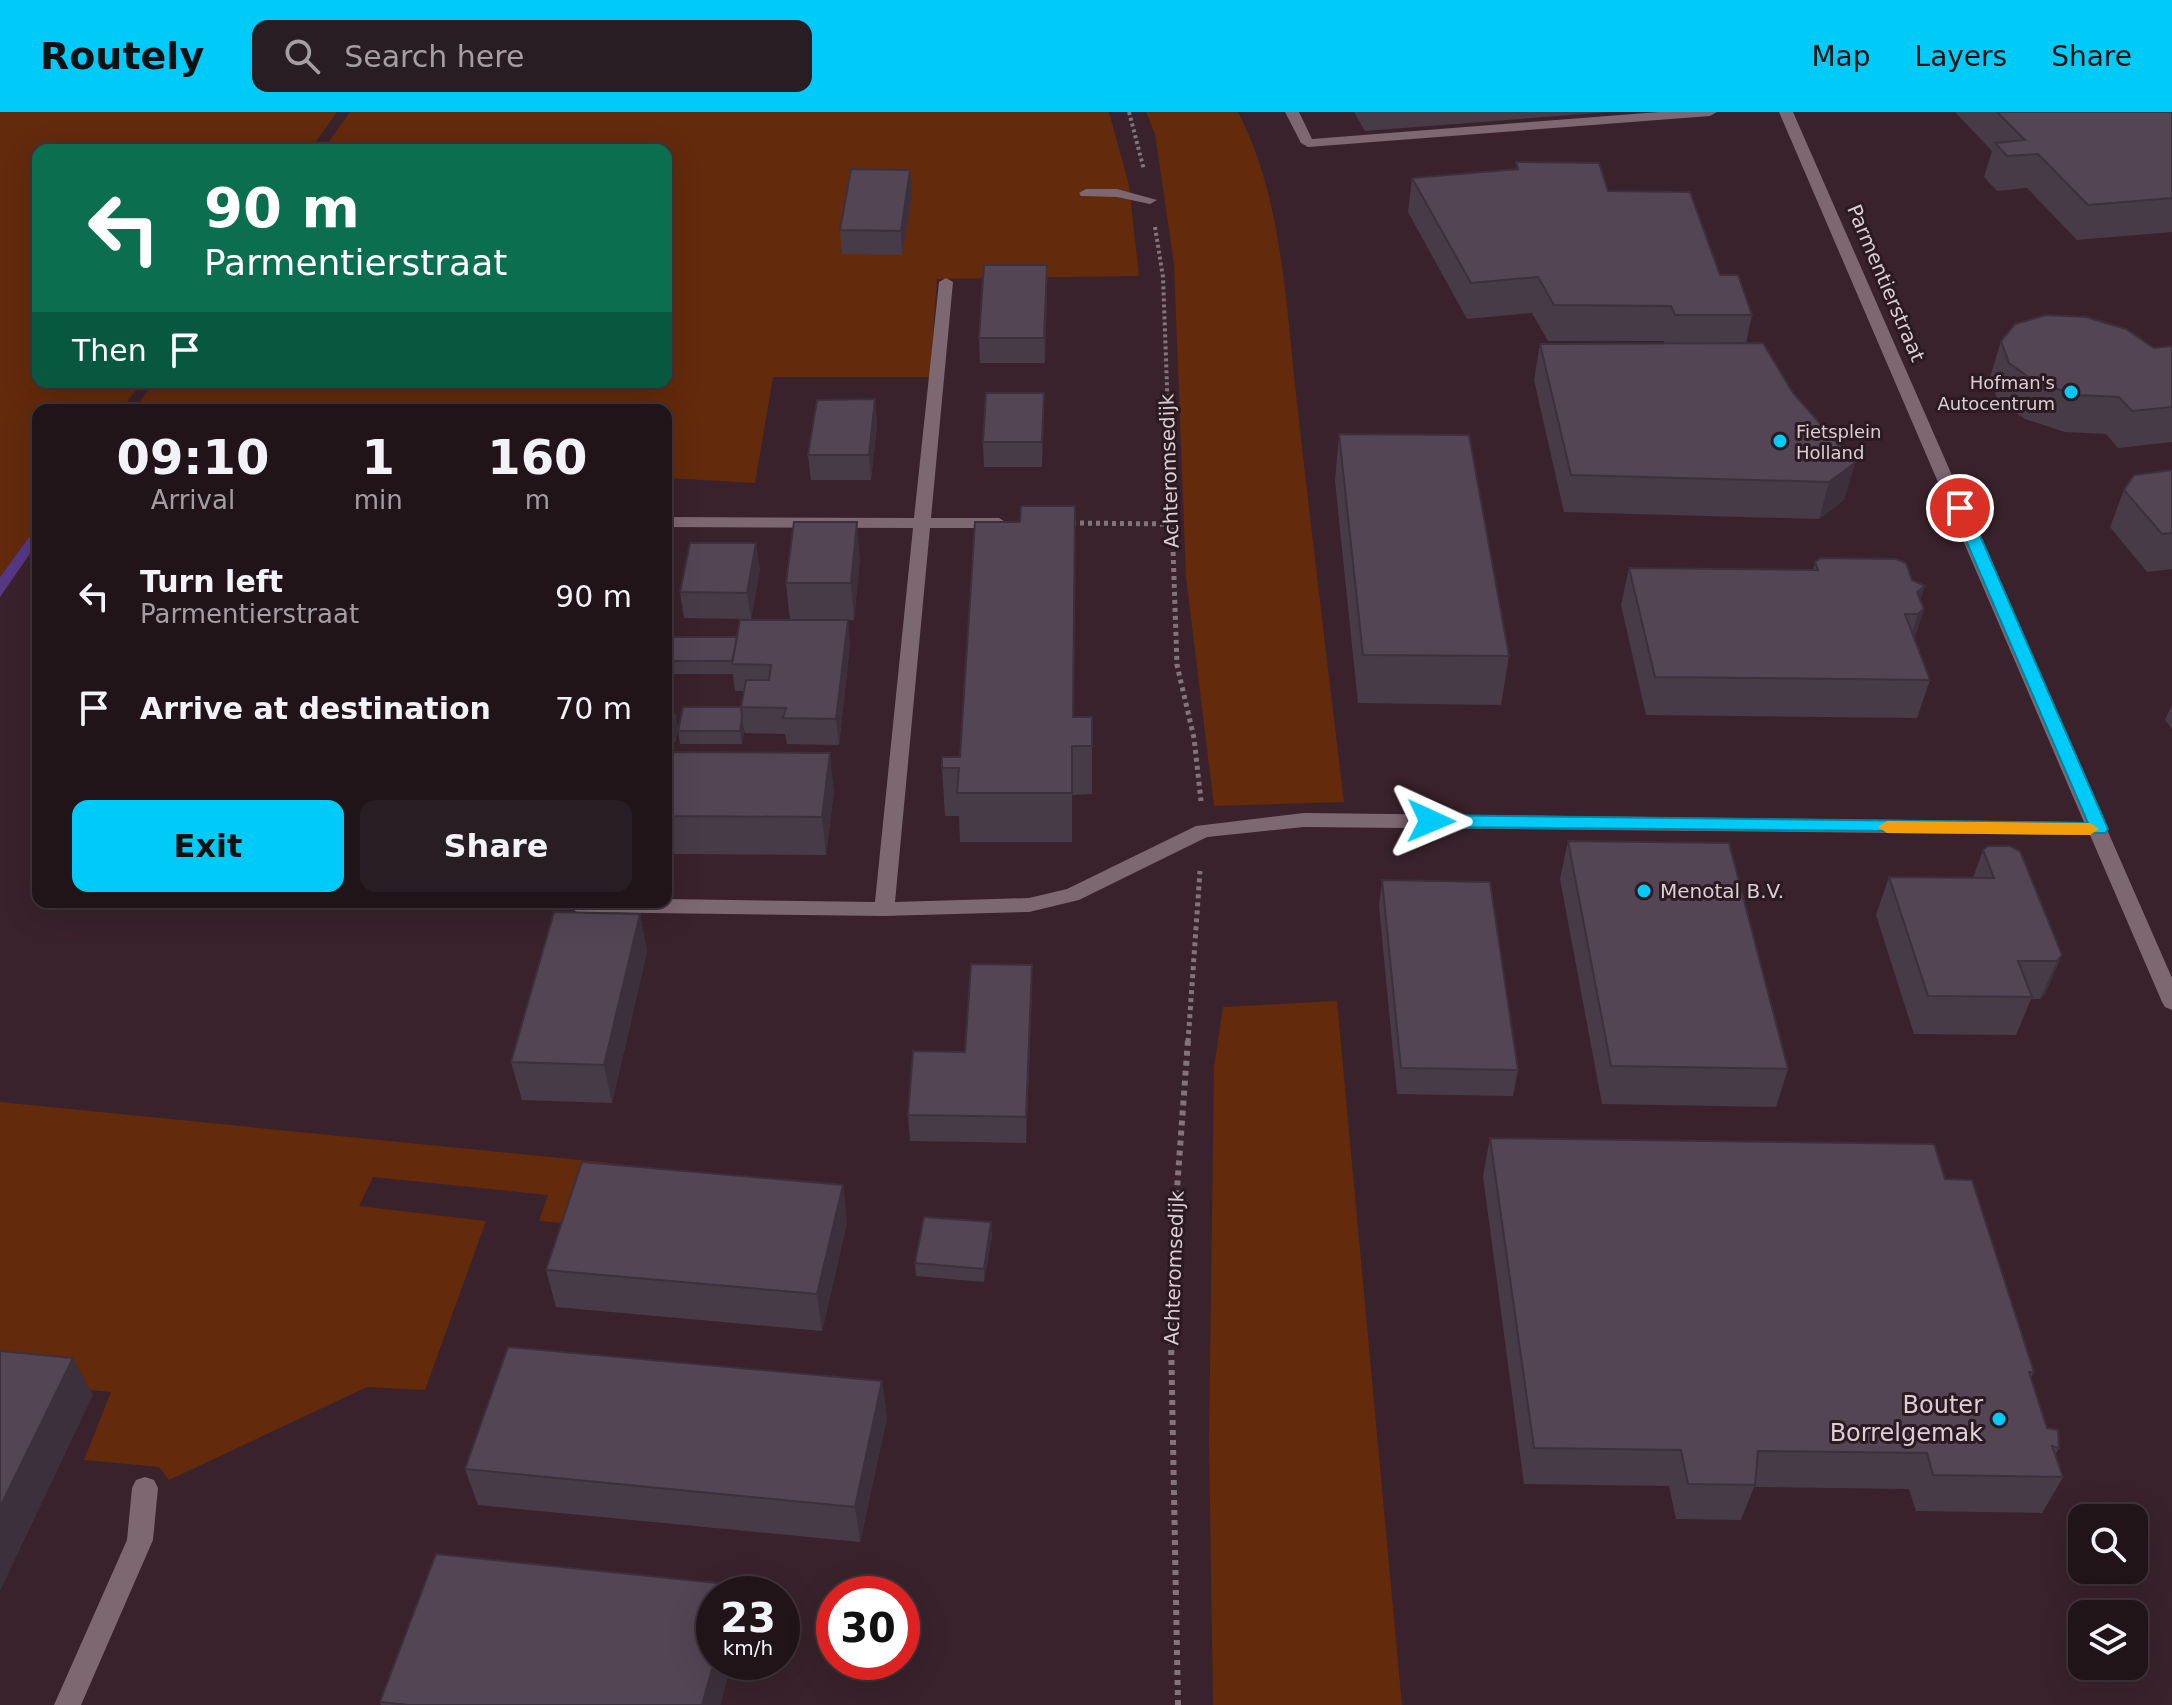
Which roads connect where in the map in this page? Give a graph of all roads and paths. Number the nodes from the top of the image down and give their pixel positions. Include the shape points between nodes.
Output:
1 (1129, 112) edge
2 (1292, 112) edge
3 (1710, 112) edge
4 (1786, 112) edge
5 (1086, 193) dead end
6 (1150, 200) junction
7 (946, 282) dead end
8 (672, 522) edge
9 (922, 522) junction
10 (1067, 523) joint
11 (1171, 524) junction
12 (2099, 829) junction
13 (1203, 831) junction
14 (672, 906) edge
15 (884, 909) junction
16 (2172, 1002) edge
17 (145, 1488) dead end
18 (67, 1705) edge
19 (1178, 1705) edge

1 - 6 path, Achteromsedijk
2 - 3 street via 1308,143
4 - 12 street, Parmentierstraat
5 - 6 street
6 - 11 path, Achteromsedijk via 1163,277
7 - 9 street
8 - 9 street
9 - 10 street
9 - 15 street
10 - 11 path
11 - 13 path, Achteromsedijk via 1177,665 1194,738
12 - 13 street via 1304,820
12 - 16 street, Parmentierstraat
13 - 15 street via 1072,895 1029,905
13 - 19 path, Achteromsedijk via 1170,1284
14 - 15 street
17 - 18 street via 140,1540

